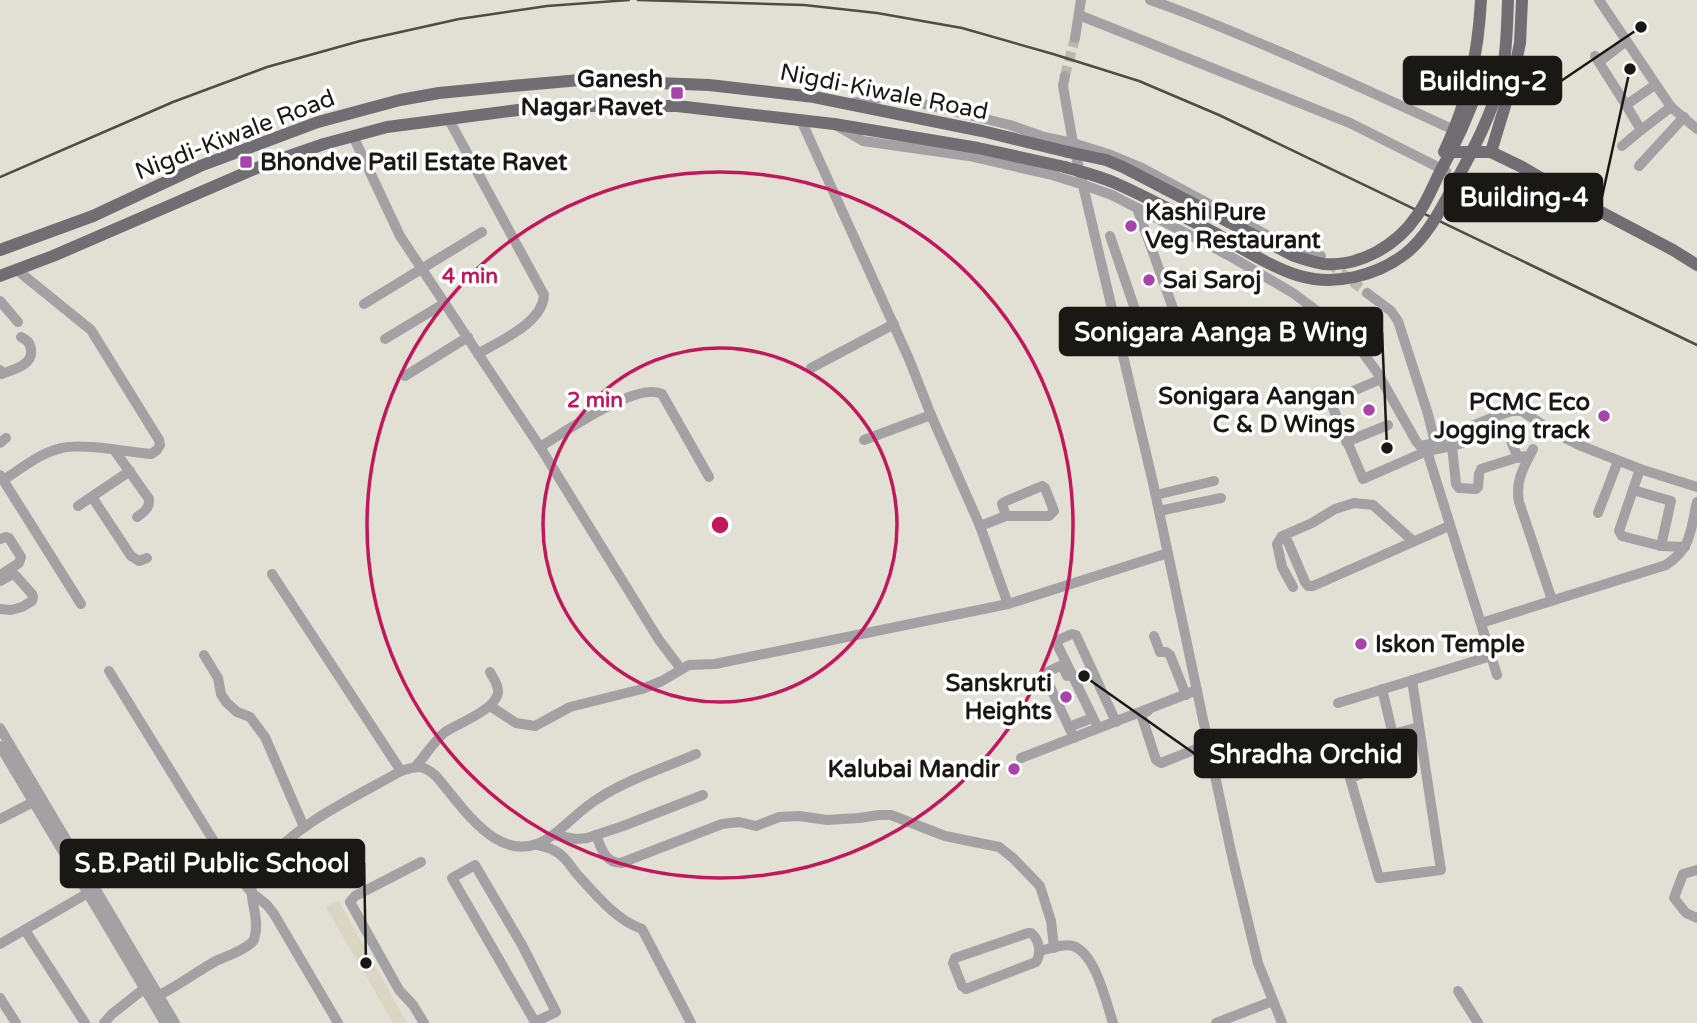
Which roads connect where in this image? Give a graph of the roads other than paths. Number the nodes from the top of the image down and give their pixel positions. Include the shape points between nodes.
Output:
1 (1081, 0) edge
2 (1150, 0) edge
3 (1481, 0) edge
4 (1489, 0) edge
5 (1508, 0) edge
6 (1522, 0) edge
7 (1599, 0) edge
8 (1079, 15) junction
9 (1075, 38) tunnel mouth
10 (1626, 41) junction
11 (1065, 76) tunnel mouth
12 (1655, 85) junction
13 (847, 105) junction
14 (1626, 105) junction
15 (1671, 107) junction
16 (1684, 117) junction
17 (448, 118) junction
18 (801, 120) junction
19 (834, 124) junction
20 (1697, 129) edge
21 (1454, 130) junction
22 (1641, 130) junction
23 (353, 136) junction
24 (1073, 143) junction
25 (1622, 146) dead end
26 (1491, 152) junction
27 (1450, 153) junction
28 (1639, 166) dead end
29 (1084, 185) junction
30 (1137, 208) junction
31 (482, 232) dead end
32 (1110, 236) dead end
33 (0, 250) edge
34 (1321, 256) tunnel mouth
35 (1697, 265) edge
36 (422, 268) junction
37 (17, 270) junction
38 (0, 276) edge
39 (1367, 293) tunnel mouth
40 (0, 301) edge
41 (445, 303) junction
42 (364, 304) dead end
43 (18, 322) dead end
44 (894, 324) junction
45 (1143, 333) junction
46 (21, 337) dead end
47 (468, 337) junction
48 (385, 339) dead end
49 (1120, 339) junction
50 (478, 354) junction
51 (811, 368) dead end
52 (0, 370) edge
53 (405, 376) dead end
54 (1381, 379) junction
55 (931, 415) junction
56 (1388, 425) dead end
57 (864, 440) dead end
58 (1346, 442) junction
59 (1429, 446) junction
60 (1452, 446) junction
61 (540, 447) junction
62 (115, 451) junction
63 (1518, 458) junction
64 (1618, 461) junction
65 (1640, 469) junction
66 (130, 471) junction
67 (2, 478) edge
68 (709, 478) dead end
69 (1214, 481) dead end
70 (1697, 487) edge
71 (1633, 490) junction
72 (1167, 492) junction
73 (1156, 495) junction
74 (92, 496) junction
75 (1221, 498) dead end
76 (1697, 502) edge
77 (78, 506) dead end
78 (1171, 509) junction
79 (1159, 511) junction
80 (1598, 513) dead end
81 (1006, 516) junction
82 (137, 517) dead end
83 (980, 526) junction
84 (1449, 526) junction
85 (0, 539) edge
86 (1413, 541) junction
87 (1288, 542) dead end
88 (1661, 546) junction
89 (1685, 547) junction
90 (1168, 552) junction
91 (147, 558) dead end
92 (272, 574) dead end
93 (0, 578) edge
94 (1293, 587) dead end
95 (1552, 600) junction
96 (81, 604) dead end
97 (1008, 604) junction
98 (0, 609) edge
99 (1481, 624) junction
100 (1154, 636) dead end
101 (204, 655) dead end
102 (1491, 656) junction
103 (681, 669) junction
104 (109, 670) dead end
105 (490, 672) dead end
106 (1497, 675) dead end
107 (1412, 680) junction
108 (1382, 689) junction
109 (1198, 692) junction
110 (1186, 695) junction
111 (1338, 703) dead end
112 (489, 706) junction
113 (1110, 710) junction
114 (1090, 719) junction
115 (1115, 722) junction
116 (1419, 727) junction
117 (0, 728) edge
118 (1095, 730) junction
119 (1072, 733) junction
120 (1393, 734) junction
121 (1209, 744) junction
122 (0, 746) edge
123 (696, 754) dead end
124 (1021, 758) dead end
125 (416, 766) junction
126 (401, 771) junction
127 (703, 795) dead end
128 (37, 800) junction
129 (0, 819) edge
130 (304, 827) junction
131 (553, 835) junction
132 (596, 835) junction
133 (537, 845) junction
134 (421, 862) dead end
135 (1697, 870) edge
136 (88, 893) junction
137 (251, 893) junction
138 (1697, 918) edge
139 (26, 930) junction
140 (0, 944) edge
141 (1054, 948) junction
142 (1040, 951) junction
143 (145, 988) junction
144 (1458, 991) dead end
145 (155, 997) junction
146 (0, 998) edge
147 (1273, 1001) junction
148 (543, 1021) edge
149 (16, 1023) edge
150 (85, 1023) edge
151 (104, 1023) edge
152 (165, 1023) edge
153 (175, 1023) edge
154 (338, 1023) edge
155 (424, 1023) edge
156 (691, 1023) edge
157 (1113, 1023) edge
158 (1216, 1023) edge
159 (1282, 1023) edge
160 (1478, 1023) edge

1 - 8 street
2 - 21 street via 1306,62
3 - 21 main road via 1475,65
4 - 13 main road, Nigdi-Kiwale Road, bridge via 1479,85 1467,120 1418,216 1389,244 1349,262 1327,264 1292,255 1106,160
5 - 19 main road, Nigdi-Kiwale Road, bridge via 1502,74 1473,151 1431,223 1406,253 1356,277 1328,281 1298,276 1113,182 1065,167
6 - 26 main road via 1520,43
7 - 10 street
8 - 9 street
8 - 27 street via 1350,123 1447,172
10 - 12 street
10 - 14 street via 1597,59
11 - 24 street
12 - 14 street
12 - 15 street
13 - 24 street via 891,96
13 - 33 main road, Nigdi-Kiwale Road via 709,85 580,80 439,93 356,111 282,135 200,166 93,216
14 - 22 street
15 - 16 street
15 - 22 street
16 - 20 street
16 - 28 street
17 - 18 main road, Nigdi-Kiwale Road via 581,106 677,106
17 - 23 main road, Nigdi-Kiwale Road
17 - 50 street via 544,295 525,326
18 - 19 main road, Nigdi-Kiwale Road
18 - 44 street
19 - 29 street via 863,141 969,156
21 - 27 main road
22 - 25 street
23 - 36 street via 400,236
23 - 37 main road, Nigdi-Kiwale Road via 266,164
24 - 29 street
24 - 34 street via 1140,167 1280,242
26 - 27 main road
26 - 35 main road
29 - 30 street
29 - 49 street
30 - 45 street via 1174,312 1169,322
30 - 54 street via 1293,293 1358,346
31 - 36 street
32 - 45 street
36 - 41 street
36 - 42 street
37 - 38 main road, Nigdi-Kiwale Road
37 - 62 street via 91,330 160,445 151,454
39 - 59 street via 1398,321 1428,414
40 - 43 street
41 - 47 street
41 - 48 street
44 - 51 street
44 - 55 street
45 - 49 street
46 - 52 street via 30,344 30,360 2,374
47 - 50 street
47 - 53 street
49 - 73 street
50 - 61 street
54 - 58 street via 1330,401
54 - 59 street via 1416,442
55 - 57 street
55 - 83 street
56 - 58 street
58 - 59 street via 1363,479
59 - 60 street
59 - 64 street via 1491,418 1522,411 1553,432
59 - 84 street
60 - 63 street via 1507,431
60 - 63 street via 1458,488 1476,489 1481,469
61 - 68 street via 620,401 658,391
61 - 103 street
62 - 66 street
62 - 67 street via 61,448
63 - 95 street via 1531,452 1518,481 1518,502
64 - 65 street
64 - 80 street
65 - 70 street
65 - 71 street
66 - 74 street
66 - 82 street via 150,504
67 - 96 street
69 - 72 street
71 - 88 street via 1671,501
71 - 88 street via 1620,533
72 - 73 street
72 - 78 street
73 - 79 street
74 - 77 street
74 - 91 street via 131,556 139,561
75 - 78 street
76 - 89 street
78 - 79 street
79 - 90 street
81 - 81 street via 1049,516 1054,511 1042,486 1005,501
81 - 83 street
83 - 97 street
84 - 86 street
84 - 99 street
85 - 93 street via 9,538 21,557
86 - 87 street via 1313,586 1305,582
86 - 94 street via 1373,505 1354,503 1335,509 1282,536 1277,544 1282,568
88 - 89 street
89 - 95 street via 1666,565
90 - 97 street
90 - 109 street
92 - 126 street
93 - 98 street via 13,574 33,597 16,610
95 - 99 street
97 - 103 street
99 - 102 street
100 - 110 street via 1160,652 1170,655
101 - 130 street via 226,702 250,717 265,737
102 - 106 street
102 - 107 street
103 - 112 street via 642,689 570,707 535,726 516,723
104 - 137 street via 221,855
105 - 112 street via 498,692
107 - 108 street
107 - 116 street
108 - 111 street
108 - 120 street
109 - 110 street
109 - 121 street
109 - 121 street via 1142,716 1158,762
110 - 115 street
112 - 125 street via 439,737
113 - 114 street
113 - 114 street via 1076,635 1058,640
113 - 115 street
114 - 118 street
114 - 119 street
114 - 119 street via 1063,667 1046,672
115 - 118 street
116 - 120 street
116 - 120 street via 1441,870 1379,878 1350,778 1399,760
117 - 128 street
118 - 119 street
119 - 124 street
121 - 147 street via 1250,934
122 - 128 street
123 - 131 street via 598,798
125 - 126 street
125 - 133 street via 436,776 474,821 498,841 523,848
126 - 130 street
127 - 132 street
128 - 129 street
128 - 136 street
128 - 145 street
130 - 137 street via 260,868
131 - 132 street via 576,839
131 - 133 street
132 - 141 street via 608,860 621,863 722,824 756,826 779,817 827,820 891,815 945,836 999,847 1040,886
133 - 156 street via 554,850 617,915 642,929
134 - 155 street via 350,901 399,990
135 - 138 street via 1683,874 1674,898 1686,914
136 - 139 street
136 - 143 street
137 - 145 street via 254,940
137 - 154 street via 274,914
139 - 140 street
139 - 150 street
141 - 142 street
141 - 157 street via 1075,947 1090,962
142 - 142 street via 1033,964 966,989 953,963 958,957 1028,933 1035,937
143 - 145 street
143 - 151 street
144 - 160 street
145 - 152 street
145 - 153 street
146 - 149 street
147 - 158 street
147 - 159 street
148 - 148 street via 556,1012 475,864 452,878 535,1022

